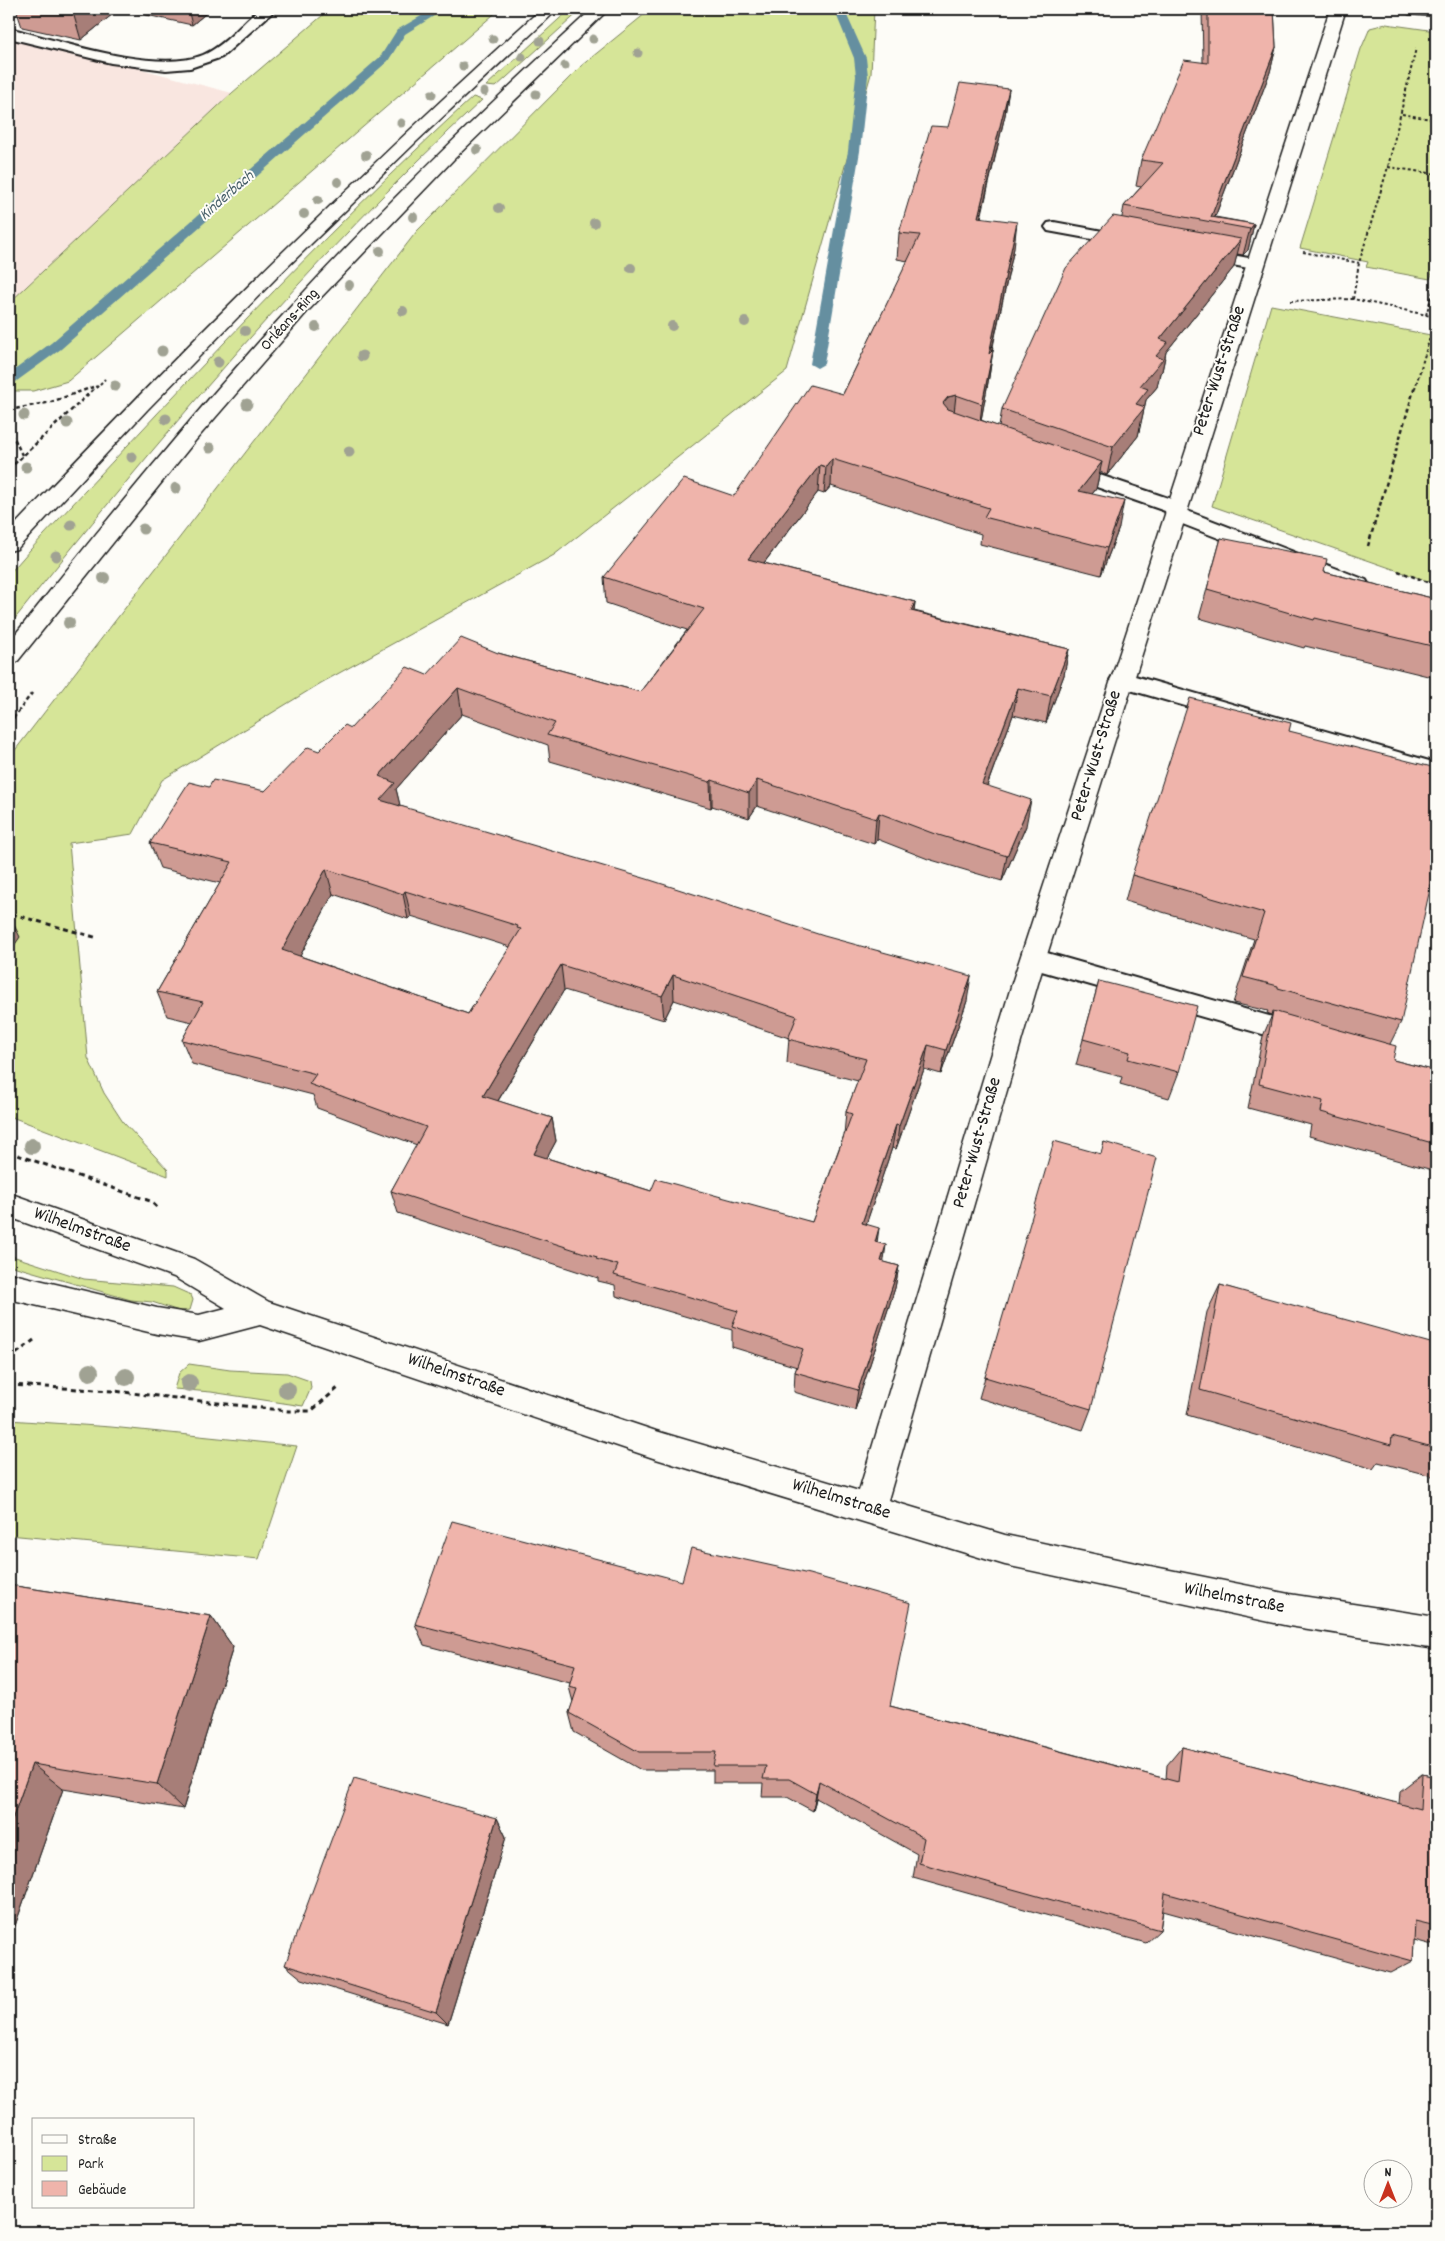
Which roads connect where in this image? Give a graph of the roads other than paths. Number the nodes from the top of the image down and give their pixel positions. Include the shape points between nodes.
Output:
1 (268, 9) edge
2 (550, 9) edge
3 (601, 9) edge
4 (1338, 9) edge
5 (1409, 9) edge
6 (1436, 11) edge
7 (9, 33) edge
8 (1054, 227) dead end
9 (1150, 245) edge
10 (1188, 252) edge
11 (1254, 264) junction
12 (1045, 463) edge
13 (1175, 511) junction
14 (9, 544) edge
15 (1373, 591) edge
16 (9, 657) edge
17 (1121, 680) junction
18 (1436, 771) edge
19 (1033, 959) junction
20 (1321, 1040) edge
21 (9, 1205) edge
22 (9, 1286) edge
23 (260, 1312) junction
24 (870, 1508) junction
25 (1436, 1633) edge

1 - 7 lane via 212,57 183,66 151,66
2 - 14 street via 291,252
3 - 16 street, Orléans-Ring via 426,176 301,307 184,441
4 - 11 street, Peter-Wust-Straße
5 - 6 street
8 - 9 lane
10 - 11 lane
11 - 13 street, Peter-Wust-Straße
12 - 13 lane
13 - 15 lane
13 - 17 street, Peter-Wust-Straße
17 - 18 lane
17 - 19 street, Peter-Wust-Straße
19 - 20 lane
19 - 24 street, Peter-Wust-Straße
21 - 23 street, Wilhelmstraße via 184,1268
22 - 23 street via 199,1328
23 - 24 street, Wilhelmstraße via 656,1445
24 - 25 street, Wilhelmstraße via 1005,1550 1140,1580 1289,1610

